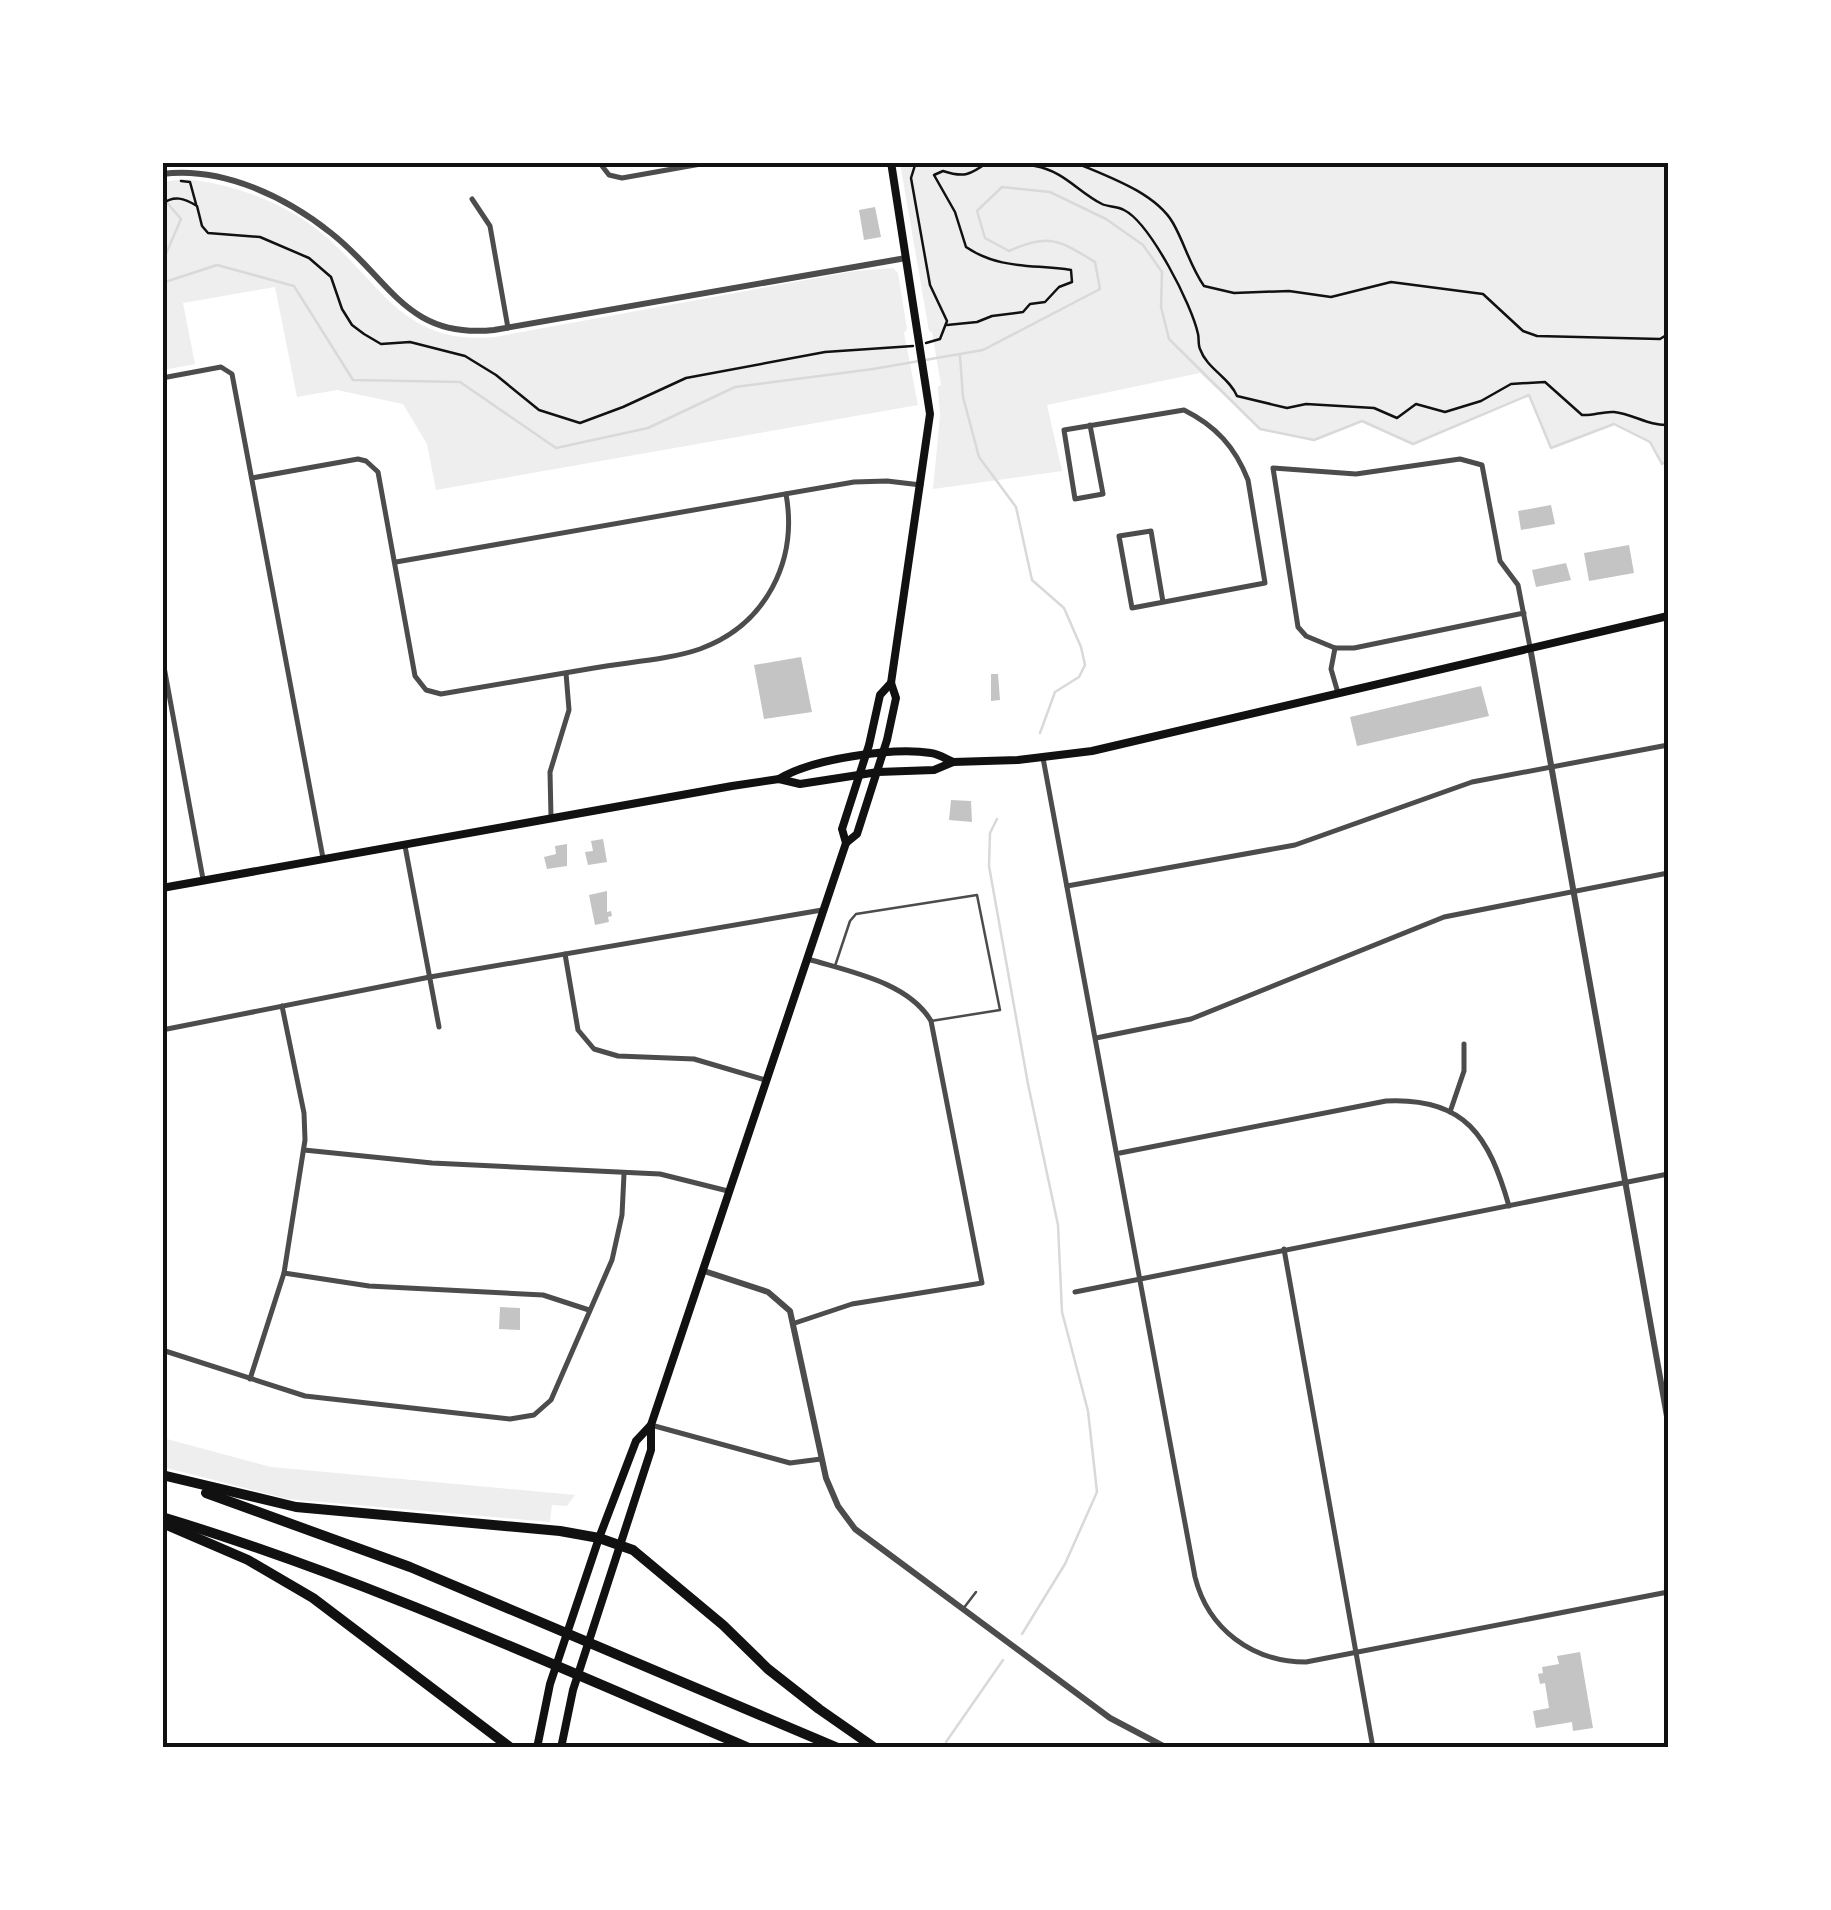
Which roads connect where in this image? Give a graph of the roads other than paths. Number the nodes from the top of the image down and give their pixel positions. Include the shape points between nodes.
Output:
1 (175, 162) edge
2 (598, 162) edge
3 (712, 162) edge
4 (891, 162) edge
5 (162, 174) edge
6 (174, 176) junction
7 (472, 199) dead end
8 (907, 258) junction
9 (508, 328) junction
10 (162, 378) edge
11 (1090, 425) junction
12 (252, 478) junction
13 (921, 486) junction
14 (786, 494) junction
15 (396, 562) junction
16 (1163, 602) junction
17 (1524, 613) junction
18 (1668, 616) edge
19 (1530, 647) junction
20 (1335, 648) junction
21 (162, 656) edge
22 (566, 673) junction
23 (891, 683) junction
24 (1338, 693) junction
25 (1668, 746) edge
26 (883, 754) junction
27 (866, 756) junction
28 (1043, 758) junction
29 (953, 762) junction
30 (1553, 768) junction
31 (878, 772) junction
32 (860, 774) junction
33 (779, 780) junction
34 (551, 817) junction
35 (404, 843) junction
36 (846, 843) junction
37 (323, 858) junction
38 (1668, 872) edge
39 (203, 880) junction
40 (1067, 886) junction
41 (162, 888) edge
42 (1574, 890) junction
43 (824, 909) junction
44 (565, 954) junction
45 (808, 959) junction
46 (835, 968) junction
47 (430, 977) junction
48 (282, 1006) junction
49 (932, 1021) junction
50 (439, 1028) dead end
51 (162, 1030) edge
52 (1096, 1038) junction
53 (1464, 1044) dead end
54 (769, 1081) junction
55 (1450, 1112) junction
56 (304, 1150) junction
57 (1119, 1153) junction
58 (624, 1174) junction
59 (1668, 1174) edge
60 (1628, 1184) junction
61 (731, 1192) junction
62 (1509, 1206) junction
63 (1284, 1249) junction
64 (704, 1271) junction
65 (284, 1273) junction
66 (1141, 1278) junction
67 (1075, 1292) dead end
68 (589, 1310) junction
69 (795, 1322) junction
70 (162, 1350) edge
71 (250, 1380) junction
72 (1668, 1422) edge
73 (651, 1425) junction
74 (821, 1459) junction
75 (162, 1476) edge
76 (162, 1520) edge
77 (599, 1538) junction
78 (622, 1546) junction
79 (976, 1592) dead end
80 (1668, 1592) edge
81 (962, 1610) junction
82 (1357, 1653) junction
83 (511, 1748) edge
84 (537, 1748) edge
85 (561, 1748) edge
86 (749, 1748) edge
87 (838, 1748) edge
88 (874, 1748) edge
89 (1167, 1748) edge
90 (1373, 1748) edge

1 - 6 street
2 - 3 street via 622,178
4 - 8 main road
5 - 6 street
6 - 9 street via 218,175 298,212 333,235 401,305 431,323 463,331
7 - 9 street via 490,226
8 - 9 street
8 - 13 main road via 927,384
10 - 12 street via 229,369
11 - 11 street via 1103,494 1075,499 1064,430
11 - 16 street via 1184,410 1214,428 1248,480 1266,584
12 - 15 street via 358,459 373,465
12 - 37 street
13 - 14 street via 854,482
13 - 23 main road
14 - 15 street
14 - 22 street via 789,538 782,566 739,628 688,652
15 - 22 street via 415,676 426,690 441,694
16 - 16 street via 1132,608 1119,536 1151,530
17 - 19 street
17 - 20 street via 1373,647
17 - 20 street via 1518,585 1500,561 1482,465 1460,459 1356,474 1273,468 1298,627
18 - 19 main road
19 - 24 main road
19 - 30 street
20 - 24 street
21 - 39 street
22 - 34 street via 569,710 550,772
23 - 26 main road via 896,698
23 - 27 main road via 880,695
24 - 28 main road
25 - 30 street
26 - 27 main road
26 - 29 main road via 933,753
26 - 31 main road
27 - 32 main road
27 - 33 main road via 797,768
28 - 29 main road
28 - 40 street
29 - 31 main road via 934,770
30 - 40 street via 1444,790 1295,845
30 - 42 street
31 - 32 main road
31 - 36 main road via 858,834
32 - 33 main road via 800,784
32 - 36 main road via 842,829
33 - 34 main road
34 - 35 main road
35 - 37 main road
35 - 47 street
36 - 43 main road
37 - 39 main road
38 - 42 street
39 - 41 main road
40 - 52 street
42 - 52 street via 1444,917 1202,1015
42 - 60 street
43 - 44 street
43 - 45 main road
44 - 47 street
44 - 54 street via 578,1030 594,1049 709,1062
45 - 46 street
45 - 54 main road
46 - 49 street via 904,993
46 - 49 lane via 856,914 978,895 1000,1010
47 - 48 street
47 - 50 street
48 - 51 street
48 - 56 street via 304,1113
49 - 69 street via 982,1283 852,1304
52 - 57 street
53 - 55 street via 1464,1071
54 - 61 main road
55 - 57 street via 1386,1101
55 - 62 street via 1486,1145
56 - 58 street
56 - 65 street
57 - 66 street
58 - 61 street via 672,1176
58 - 68 street via 618,1238
59 - 60 street
60 - 62 street
60 - 72 street
61 - 64 main road
62 - 63 street
63 - 66 street
63 - 82 street
64 - 69 street via 776,1296
64 - 73 main road
65 - 68 street via 368,1286 543,1295
65 - 71 street
66 - 67 street
66 - 82 street via 1194,1577 1206,1607 1241,1644 1278,1660
68 - 71 street via 551,1400 526,1418 305,1396
69 - 74 street
70 - 71 street
73 - 74 street via 790,1463
73 - 77 main road via 636,1441
73 - 78 main road via 651,1450
74 - 81 street via 855,1530
75 - 77 highway via 296,1507
75 - 87 highway via 332,1537
76 - 83 highway via 313,1598
76 - 86 highway via 315,1566
77 - 78 highway
77 - 84 main road via 550,1684
78 - 85 main road via 573,1690
78 - 88 highway
79 - 81 lane
80 - 82 street
81 - 89 street via 1110,1718
82 - 90 street

